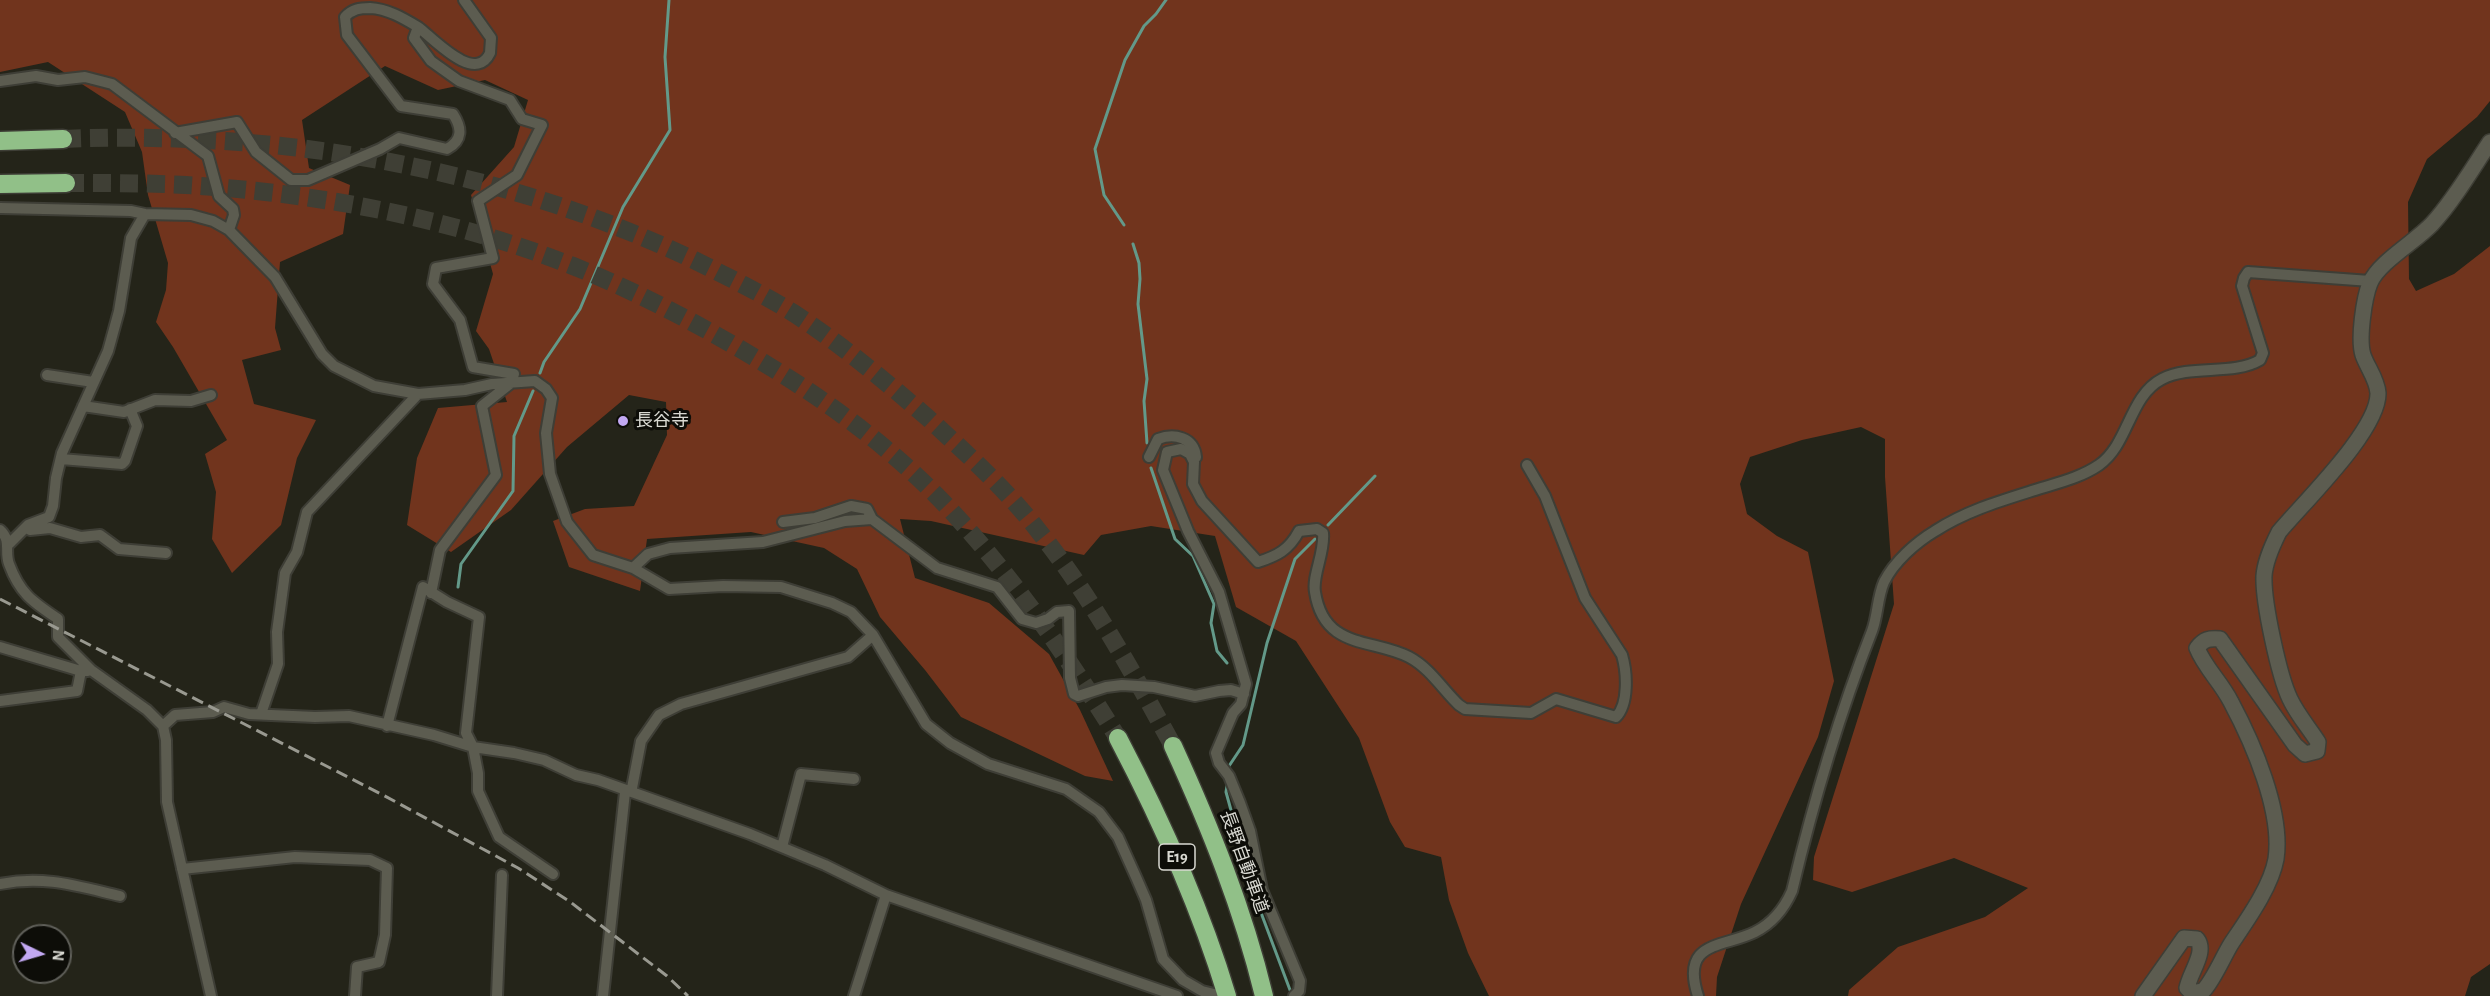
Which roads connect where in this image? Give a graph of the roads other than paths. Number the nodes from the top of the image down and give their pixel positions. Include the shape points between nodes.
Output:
1 (464, 0) edge
2 (418, 27) junction
3 (0, 81) edge
4 (175, 133) junction
5 (63, 139) tunnel mouth
6 (0, 141) edge
7 (2490, 142) edge
8 (2484, 162) edge
9 (66, 183) tunnel mouth
10 (0, 184) edge
11 (0, 208) edge
12 (145, 214) junction
13 (229, 230) junction
14 (2370, 281) junction
15 (47, 375) dead end
16 (93, 382) junction
17 (511, 383) junction
18 (418, 394) junction
19 (211, 395) dead end
20 (83, 406) junction
21 (130, 409) junction
22 (1149, 458) dead end
23 (61, 459) junction
24 (1193, 460) junction
25 (1527, 465) dead end
26 (872, 519) junction
27 (783, 522) dead end
28 (26, 527) junction
29 (0, 530) edge
30 (9, 544) junction
31 (166, 553) dead end
32 (633, 568) junction
33 (432, 593) junction
34 (873, 635) junction
35 (0, 647) edge
36 (86, 671) junction
37 (1244, 694) junction
38 (0, 701) edge
39 (261, 714) junction
40 (163, 726) junction
41 (387, 726) junction
42 (1118, 738) tunnel mouth
43 (1173, 746) tunnel mouth
44 (473, 747) junction
45 (854, 779) dead end
46 (626, 792) junction
47 (782, 847) junction
48 (182, 869) junction
49 (553, 874) dead end
50 (502, 875) dead end
51 (0, 884) edge
52 (886, 895) junction
53 (120, 896) dead end
54 (1224, 991) edge
55 (1264, 993) edge
56 (211, 996) edge
57 (356, 996) edge
58 (497, 996) edge
59 (603, 996) edge
60 (854, 996) edge
61 (1177, 996) edge
62 (1294, 996) edge
63 (1698, 996) edge
64 (2142, 996) edge

1 - 2 street via 490,38 490,53 483,62 474,64 456,58
2 - 4 street via 377,9 361,8 345,18 347,34 401,106 453,114 460,124 460,136 447,149 399,138 308,180 291,180 256,152 237,122
2 - 17 street via 414,38 431,61 459,81 510,100 522,119 542,125 517,175 478,201 493,258 436,268 433,284 460,320 473,367 514,374
3 - 4 street via 36,76 58,80 85,77 112,84
4 - 13 street via 208,156 219,196 233,209
5 - 6 highway
7 - 8 main road
8 - 14 main road via 2415,242 2383,264
9 - 10 highway
11 - 12 street
12 - 13 street via 190,215
12 - 16 street via 131,238 108,351
13 - 18 street via 275,277 300,321 334,366 374,386
14 - 63 street via 2248,272 2242,286 2263,352 2260,360 2162,379 2140,401 2117,448 2101,464 2077,477 1964,515 1932,532 1900,559 1884,583 1873,627 1837,725 1784,909 1754,933 1707,947 1701,953 1695,969
14 - 64 main road via 2362,311 2362,352 2378,393 2374,410 2362,434 2279,532 2264,574 2282,678 2290,699 2318,742 2317,751 2305,754 2295,745 2220,639 2201,642 2197,648 2202,661 2231,701 2269,789 2277,831 2276,860 2254,911 2203,991 2192,993 2187,988 2201,954 2201,944 2197,939 2184,938
15 - 16 street
16 - 20 street
17 - 18 street
17 - 32 street via 535,381 552,398 546,433 549,474 567,522 593,555
17 - 33 street via 482,406 496,475 440,550
18 - 39 street via 307,512 297,552 285,573 277,632 278,664
19 - 21 street via 191,401 155,400
20 - 21 street via 124,412
20 - 23 street
21 - 23 street via 137,426 122,464
22 - 24 street via 1158,439 1179,437 1191,443 1196,457
23 - 28 street via 49,517
24 - 25 street via 1193,484 1202,501 1258,562 1279,555 1299,531 1317,529 1323,533 1324,546 1314,590 1320,611 1349,640 1411,658 1465,709 1531,713 1556,699 1616,717 1624,692 1622,655 1585,598 1545,496
24 - 37 street via 1181,449 1173,449 1167,452 1163,470 1219,592 1246,684
26 - 27 street via 867,509 851,506 815,518
26 - 32 street via 845,521 763,542 670,548 648,554
26 - 37 street via 937,568 997,587 1022,619 1036,623 1057,612 1069,611 1070,678 1078,696 1122,685 1195,696 1231,690
28 - 30 street
28 - 31 street via 50,528 81,537 99,535 119,549
29 - 30 street
30 - 36 street via 8,562 24,595 58,619 58,637
32 - 34 street via 674,590 781,587 851,612
33 - 41 street via 423,588
33 - 44 street via 479,617 467,711 466,734
34 - 46 street via 848,657 681,704 659,715 641,741 632,788
34 - 54 street via 926,724 935,732 988,764 1066,789 1099,812 1118,837 1136,877 1163,959 1183,980 1202,991
35 - 36 street
36 - 38 street via 77,691
36 - 40 street via 147,710
37 - 62 street via 1216,753 1240,803 1262,890 1300,981
39 - 40 street via 224,707 213,712 175,715
39 - 41 street via 349,716
40 - 48 street via 167,802
41 - 44 street
42 - 54 highway, E19 via 1178,858
43 - 55 highway, 長野自動車道 / E19 via 1224,866
44 - 46 street via 544,760
44 - 49 street via 478,791 499,837
45 - 47 street via 801,774
46 - 47 street
46 - 59 street
47 - 52 street
48 - 56 street
48 - 57 street via 295,856 370,860 387,868 385,935 379,962 357,967
50 - 58 street
51 - 53 street via 48,880
52 - 60 street
52 - 61 street

